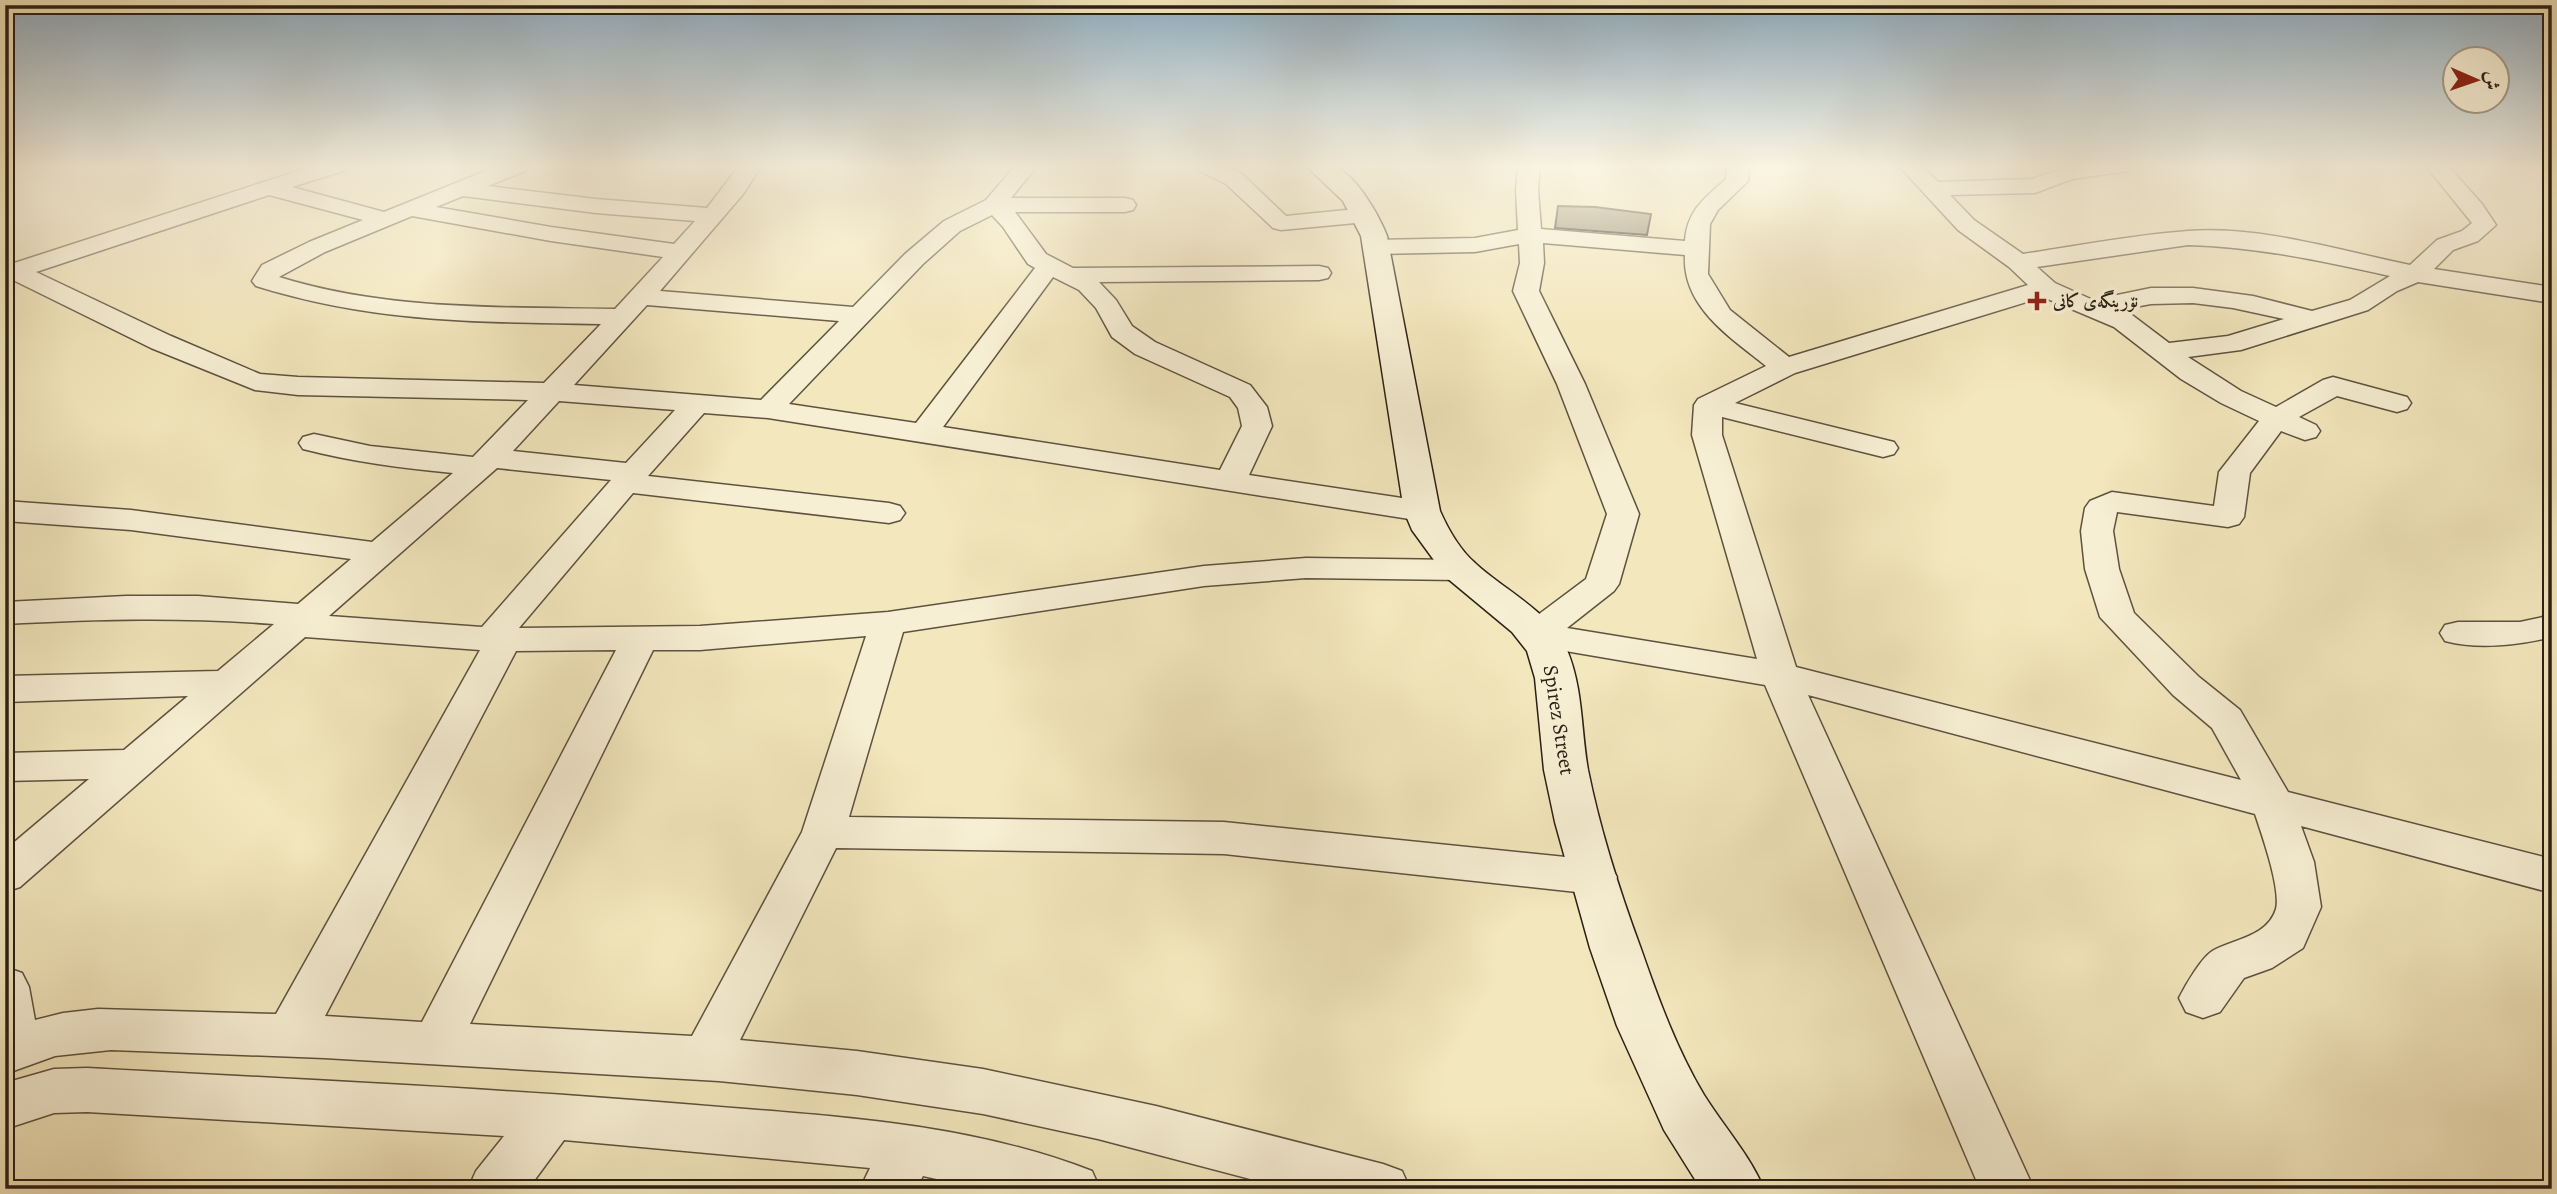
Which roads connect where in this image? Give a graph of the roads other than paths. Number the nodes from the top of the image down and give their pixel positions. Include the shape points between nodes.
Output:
1 (164, 222) edge
2 (379, 222) edge
3 (481, 222) edge
4 (706, 222) edge
5 (961, 222) edge
6 (1012, 222) edge
7 (1279, 222) edge
8 (1366, 222) edge
9 (1530, 222) edge
10 (1699, 222) edge
11 (1963, 222) edge
12 (2483, 222) edge
13 (1371, 231) junction
14 (1531, 235) junction
15 (1696, 249) junction
16 (680, 252) junction
17 (2018, 262) junction
18 (1061, 271) junction
19 (10, 272) edge
20 (1319, 273) dead end
21 (2415, 274) junction
22 (2046, 288) junction
23 (2552, 295) edge
24 (632, 307) junction
25 (2092, 308) junction
26 (860, 315) junction
27 (2313, 319) junction
28 (2165, 352) junction
29 (1785, 367) junction
30 (554, 392) junction
31 (697, 403) junction
32 (2397, 403) dead end
33 (1708, 405) junction
34 (768, 409) junction
35 (2290, 425) junction
36 (925, 433) junction
37 (314, 443) dead end
38 (1883, 448) dead end
39 (484, 462) junction
40 (629, 478) junction
41 (1230, 481) junction
42 (5, 511) edge
43 (1422, 511) junction
44 (889, 513) dead end
45 (381, 553) junction
46 (1460, 569) junction
47 (5, 613) edge
48 (304, 621) junction
49 (888, 623) junction
50 (2552, 626) edge
51 (2458, 633) dead end
52 (1536, 634) junction
53 (498, 639) junction
54 (640, 639) junction
55 (1780, 676) junction
56 (230, 683) junction
57 (5, 689) edge
58 (136, 764) junction
59 (5, 767) edge
60 (2273, 805) junction
61 (823, 832) junction
62 (5, 875) edge
63 (2552, 876) edge
64 (1595, 877) junction
65 (5, 987) edge
66 (2203, 998) dead end
67 (290, 1035) junction
68 (436, 1044) junction
69 (10, 1051) edge
70 (705, 1059) junction
71 (5, 1106) edge
72 (552, 1116) junction
73 (899, 1169) edge
74 (495, 1189) edge
75 (1073, 1189) edge
76 (1383, 1189) edge
77 (1735, 1189) edge
78 (2007, 1189) edge

1 - 19 street
2 - 24 street via 271,270 265,281 323,299 435,312
3 - 16 street
4 - 16 street
5 - 26 street
6 - 18 street via 1037,259
7 - 13 street
8 - 13 main road, Spirez Street
9 - 14 street
10 - 15 street
11 - 17 street
12 - 21 street via 2470,236 2445,245
13 - 14 street via 1475,245
13 - 43 main road, Spirez Street
14 - 15 street
14 - 52 street via 1526,291 1571,384 1623,514 1602,584
15 - 29 street via 1696,274 1721,316
16 - 24 street
17 - 21 street via 2188,238 2236,239
17 - 22 street
18 - 20 street
18 - 36 street
18 - 41 street via 1088,285 1107,305 1121,331 1145,348 1240,391 1252,407 1257,426
19 - 30 street via 255,382
21 - 23 street
21 - 27 street via 2359,306
22 - 25 street
22 - 29 street
24 - 26 street
24 - 30 street
25 - 27 street via 2149,296 2202,295 2233,298
25 - 28 street via 2123,321
26 - 34 street
27 - 28 street via 2231,344
28 - 35 street via 2191,373
29 - 33 street
30 - 31 street
30 - 39 street
31 - 34 street
31 - 40 street
32 - 35 street via 2333,386
33 - 38 street
33 - 55 street via 1707,435
34 - 36 street
35 - 60 street via 2235,472 2228,517 2112,502 2101,508 2098,531 2102,569 2118,617 2226,719
36 - 41 street
37 - 39 street via 370,455
39 - 40 street
39 - 45 street
40 - 44 street
40 - 53 street
41 - 43 street
42 - 45 street via 131,520
43 - 46 main road, Spirez Street via 1430,530
45 - 48 street
46 - 49 street via 1306,568 1204,576
46 - 52 main road, Spirez Street
47 - 48 street via 198,607
48 - 53 street
48 - 56 street
49 - 54 street
49 - 61 street
50 - 51 street via 2520,633
52 - 55 street
52 - 64 main road, Spirez Street via 1552,663 1566,770
53 - 54 street
53 - 67 street
54 - 68 street
55 - 60 street
55 - 78 street
56 - 57 street
56 - 58 street
58 - 59 street
58 - 62 street
60 - 63 street
60 - 66 street via 2292,862 2299,907 2287,934 2256,955 2228,964
61 - 64 street via 1224,838
61 - 70 street
64 - 77 main road, Spirez Street via 1644,1026 1684,1112
65 - 69 street
67 - 68 street
67 - 69 street via 71,1032
68 - 70 street
70 - 76 street via 922,1082 1013,1097 1105,1116
71 - 72 street via 54,1091 87,1090
72 - 73 street via 844,1141
72 - 74 street
73 - 75 street via 995,1167

